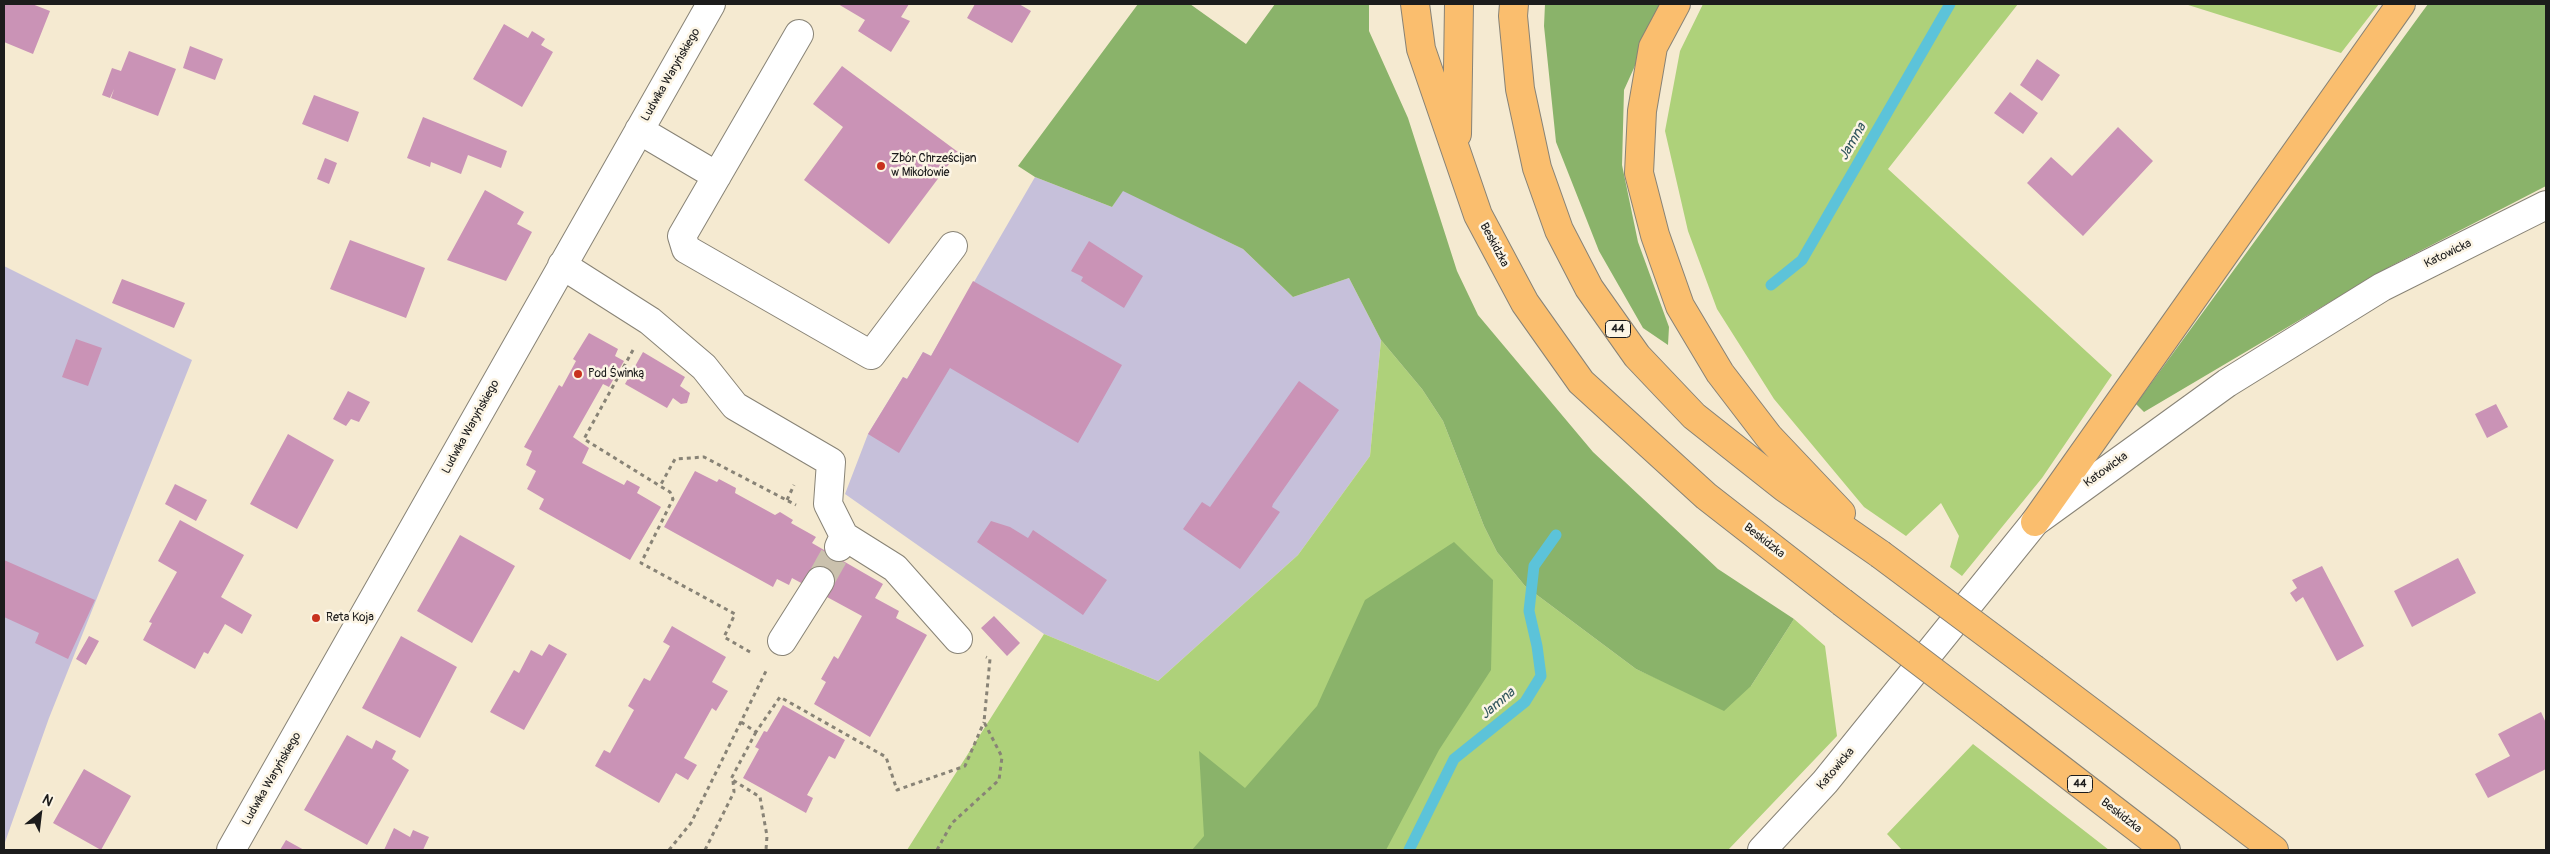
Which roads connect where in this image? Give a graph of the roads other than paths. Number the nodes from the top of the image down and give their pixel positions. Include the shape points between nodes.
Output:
1 (711, 4) edge
2 (1415, 4) edge
3 (1459, 4) edge
4 (1514, 4) edge
5 (1676, 4) edge
6 (2402, 4) edge
7 (799, 34) dead end
8 (639, 130) junction
9 (1457, 151) junction
10 (717, 176) junction
11 (2546, 206) edge
12 (953, 246) dead end
13 (562, 265) junction
14 (2035, 522) junction
15 (1880, 554) junction
16 (820, 581) tunnel mouth
17 (958, 639) dead end
18 (776, 652) road end
19 (231, 850) edge
20 (1762, 850) edge
21 (2166, 850) edge
22 (2274, 850) edge

1 - 8 street, Ludwika Waryńskiego
2 - 9 main road, 44 via 1421,49
3 - 9 main road
4 - 15 main road, 44 via 1520,88 1537,168 1559,230 1590,288 1637,356 1694,416 1786,488
5 - 15 main road via 1653,47 1642,111 1639,173 1655,235 1680,306 1720,373 1769,437
6 - 14 main road
7 - 10 street
8 - 10 street
8 - 13 street, Ludwika Waryńskiego
9 - 21 main road, Beskidzka / 44, bridge via 1478,215 1525,303 1582,382 1706,496
10 - 12 street via 682,236 686,249 871,355
11 - 14 street, Katowicka via 2382,287 2243,372
13 - 17 street via 650,321 704,367 735,406 831,462 828,504 841,542 895,568
13 - 19 street, Ludwika Waryńskiego
14 - 20 street, Katowicka via 1825,782
15 - 22 main road, 44, bridge
16 - 18 street

